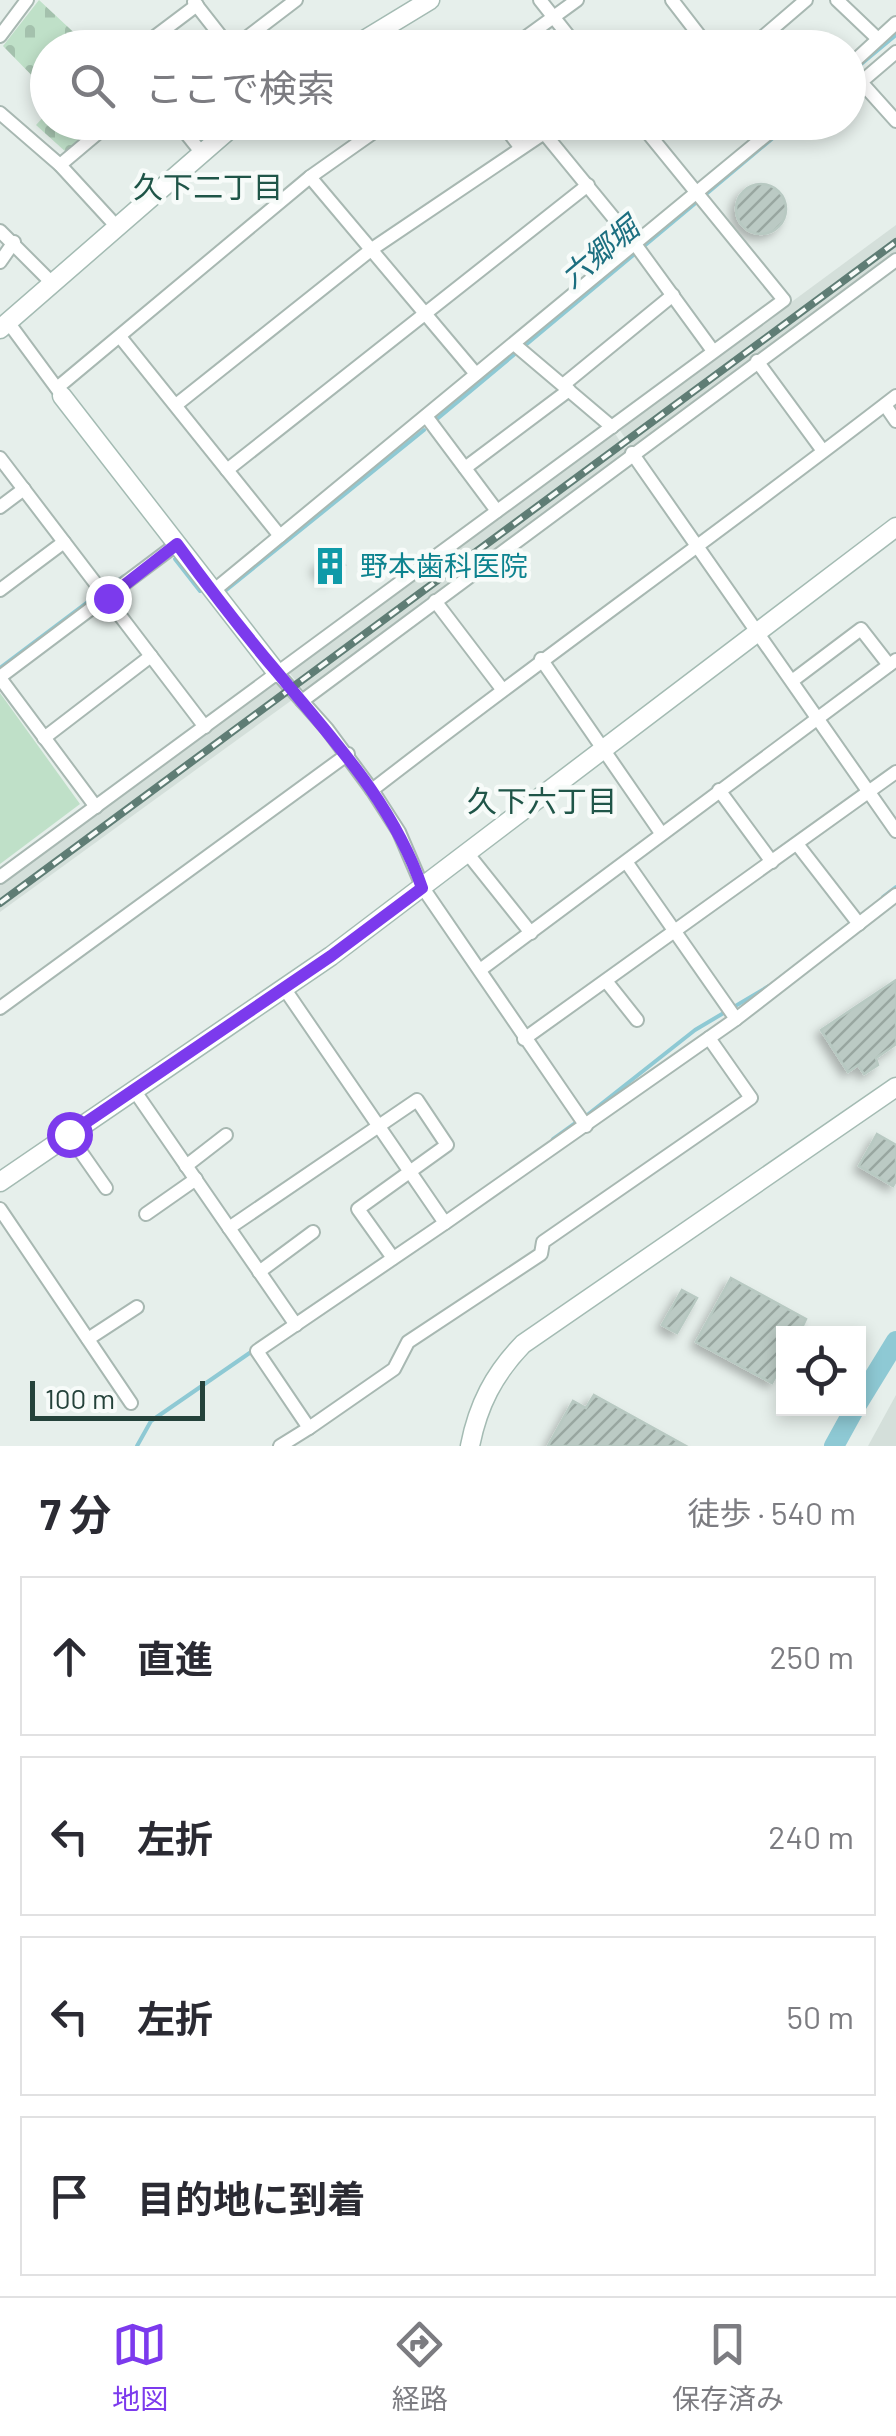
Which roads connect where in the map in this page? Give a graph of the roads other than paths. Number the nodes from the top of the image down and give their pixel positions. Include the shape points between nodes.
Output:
1 (27, 0) edge
2 (296, 0) edge
3 (430, 0) edge
4 (540, 0) edge
5 (577, 0) edge
6 (672, 0) edge
7 (806, 0) edge
8 (837, 0) edge
9 (195, 3) edge
10 (555, 18) junction
11 (896, 24) edge
12 (162, 30) edge
13 (217, 30) edge
14 (255, 30) edge
15 (381, 30) edge
16 (537, 30) edge
17 (564, 30) edge
18 (696, 30) edge
19 (771, 30) edge
20 (0, 36) edge
21 (878, 38) junction
22 (866, 50) edge
23 (896, 52) edge
24 (866, 78) edge
25 (866, 88) edge
26 (0, 114) edge
27 (896, 121) edge
28 (90, 140) edge
29 (191, 140) edge
30 (216, 140) edge
31 (360, 140) edge
32 (516, 140) edge
33 (534, 140) edge
34 (550, 140) edge
35 (654, 140) edge
36 (760, 140) edge
37 (522, 148) junction
38 (201, 152) junction
39 (60, 166) junction
40 (310, 178) junction
41 (588, 185) junction
42 (696, 194) junction
43 (117, 228) junction
44 (0, 231) edge
45 (14, 242) junction
46 (635, 244) junction
47 (372, 248) junction
48 (0, 262) edge
49 (894, 265) edge
50 (53, 284) junction
51 (673, 296) junction
52 (425, 313) junction
53 (4, 325) edge
54 (121, 338) junction
55 (514, 344) junction
56 (714, 351) junction
57 (757, 361) junction
58 (476, 374) junction
59 (566, 387) junction
60 (59, 392) junction
61 (890, 401) edge
62 (176, 405) junction
63 (426, 416) junction
64 (896, 421) edge
65 (612, 427) junction
66 (823, 451) junction
67 (632, 453) junction
68 (0, 458) edge
69 (464, 468) junction
70 (227, 470) junction
71 (24, 489) junction
72 (0, 507) edge
73 (497, 512) junction
74 (896, 527) edge
75 (280, 536) junction
76 (64, 542) junction
77 (177, 544) junction
78 (698, 547) junction
79 (0, 590) edge
80 (212, 592) junction
81 (108, 598) junction
82 (434, 602) junction
83 (758, 634) junction
84 (151, 656) junction
85 (541, 660) junction
86 (892, 662) edge
87 (277, 673) junction
88 (0, 678) edge
89 (792, 681) junction
90 (502, 690) junction
91 (302, 700) junction
92 (818, 718) junction
93 (206, 727) junction
94 (44, 738) junction
95 (603, 752) junction
96 (348, 754) junction
97 (896, 772) edge
98 (372, 790) junction
99 (719, 790) junction
100 (868, 792) junction
101 (96, 807) junction
102 (896, 832) edge
103 (661, 834) junction
104 (797, 844) junction
105 (468, 854) junction
106 (772, 862) junction
107 (627, 863) junction
108 (0, 876) edge
109 (422, 888) junction
110 (896, 895) edge
111 (859, 924) junction
112 (677, 931) junction
113 (531, 933) junction
114 (480, 970) junction
115 (606, 981) junction
116 (284, 988) junction
117 (0, 1008) edge
118 (736, 1019) junction
119 (637, 1020) dead end
120 (708, 1038) junction
121 (524, 1039) junction
122 (896, 1089) edge
123 (134, 1090) junction
124 (378, 1125) junction
125 (586, 1126) junction
126 (69, 1134) junction
127 (226, 1135) dead end
128 (186, 1166) junction
129 (409, 1171) junction
130 (196, 1180) junction
131 (0, 1182) edge
132 (106, 1188) dead end
133 (0, 1208) edge
134 (146, 1214) dead end
135 (445, 1223) junction
136 (229, 1228) junction
137 (312, 1232) dead end
138 (393, 1258) junction
139 (259, 1272) junction
140 (137, 1308) dead end
141 (296, 1326) junction
142 (88, 1339) junction
143 (131, 1403) dead end
144 (309, 1428) junction
145 (280, 1446) edge
146 (470, 1446) edge

1 - 20 street
2 - 14 street
3 - 15 street
4 - 10 street
5 - 10 street
6 - 18 street
7 - 19 street
8 - 21 street
9 - 12 street
9 - 13 street
10 - 16 street
10 - 17 street
11 - 21 street
21 - 22 street
23 - 24 street
25 - 27 street
26 - 39 street
28 - 39 street
29 - 38 street
30 - 38 street
31 - 40 street
32 - 37 street
33 - 37 street
34 - 41 street
35 - 42 street
36 - 42 street
37 - 47 street
38 - 43 street
39 - 43 street
40 - 47 street
40 - 54 street
41 - 46 street
41 - 52 street
42 - 46 street
42 - 56 street via 784,300
43 - 50 street
44 - 45 street
45 - 48 street
45 - 50 street
46 - 51 street
46 - 55 street
47 - 52 street
47 - 62 street
49 - 57 street
50 - 53 street
51 - 56 street
51 - 59 street
52 - 58 street
52 - 70 street
53 - 60 street
54 - 60 street
54 - 62 street
55 - 58 street
55 - 59 street
56 - 65 street
57 - 66 street
57 - 67 street
58 - 63 street
59 - 65 street
59 - 69 street
60 - 77 street
61 - 64 street
61 - 66 street
62 - 70 street
63 - 69 street
63 - 75 street
65 - 73 street
66 - 78 street
67 - 78 street
67 - 82 street
68 - 71 street
69 - 73 street
70 - 75 street
71 - 72 street
71 - 76 street
73 - 87 street
74 - 83 street
75 - 80 street
76 - 79 street
76 - 81 street
77 - 80 street
77 - 81 street
78 - 83 street
78 - 85 street
80 - 87 street
81 - 84 street
81 - 88 street
82 - 90 street
82 - 91 street
83 - 89 street
83 - 95 street
84 - 93 street
84 - 94 street
85 - 90 street
85 - 95 street
86 - 89 street via 862,629
86 - 92 street
87 - 91 street
87 - 93 street
88 - 94 street
89 - 92 street
90 - 98 street
91 - 96 street
92 - 99 street
92 - 100 street
93 - 101 street
94 - 101 street
95 - 103 street
95 - 105 street
96 - 98 street
96 - 117 street
97 - 100 street
98 - 109 street
99 - 103 street
99 - 106 street
100 - 102 street
100 - 104 street
101 - 108 street
103 - 107 street
104 - 106 street
104 - 111 street
105 - 109 street
105 - 113 street
106 - 112 street
107 - 112 street
107 - 113 street
109 - 114 street
109 - 116 street
110 - 111 street
111 - 118 street
112 - 115 street
112 - 118 street
113 - 114 street
114 - 121 street
115 - 119 street
115 - 121 street
116 - 123 street
116 - 124 street
118 - 120 street
120 - 125 street
120 - 144 street via 751,1098 408,1342 394,1369
121 - 125 street
122 - 146 street via 523,1344 487,1391
123 - 126 street
123 - 128 street
124 - 129 street
124 - 129 street via 417,1100 447,1145
124 - 136 street
125 - 135 street
126 - 131 street
126 - 132 street
127 - 128 street
128 - 130 street
129 - 135 street
129 - 138 street via 358,1209
130 - 134 street
130 - 136 street
133 - 142 street
135 - 138 street
136 - 139 street
137 - 139 street
138 - 141 street
139 - 141 street
140 - 142 street
141 - 144 street via 257,1351
142 - 143 street
144 - 145 street

